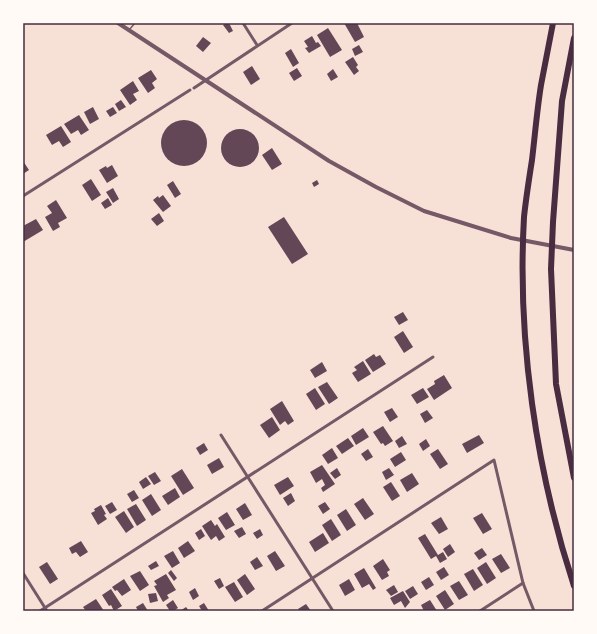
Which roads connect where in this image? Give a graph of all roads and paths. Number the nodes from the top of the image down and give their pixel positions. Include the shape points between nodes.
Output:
1 (118, 23) edge
2 (134, 23) edge
3 (243, 23) edge
4 (292, 23) edge
5 (553, 23) edge
6 (129, 30) junction
7 (574, 38) edge
8 (257, 45) junction
9 (206, 80) junction
10 (194, 88) dead end
11 (190, 90) dead end
12 (23, 196) edge
13 (574, 250) edge
14 (433, 357) dead end
15 (221, 434) dead end
16 (248, 478) junction
17 (574, 478) edge
18 (23, 573) edge
19 (312, 579) junction
20 (523, 583) junction
21 (574, 586) edge
22 (46, 609) edge
23 (40, 611) edge
24 (262, 611) edge
25 (332, 611) edge
26 (480, 611) edge
27 (534, 611) edge

1 - 6 street
2 - 6 lane
3 - 8 street
4 - 8 street
5 - 21 highway via 541,87 524,216 525,321 533,413 541,460
6 - 9 street
7 - 17 highway via 562,101 551,269 556,384
8 - 9 street
9 - 10 street
9 - 13 street via 329,161 424,211 511,238
11 - 12 street
14 - 16 street
15 - 16 street
16 - 19 street
16 - 22 street
18 - 22 street
19 - 20 street via 494,460
19 - 24 street
19 - 25 street
20 - 26 street
20 - 27 street
22 - 23 street

